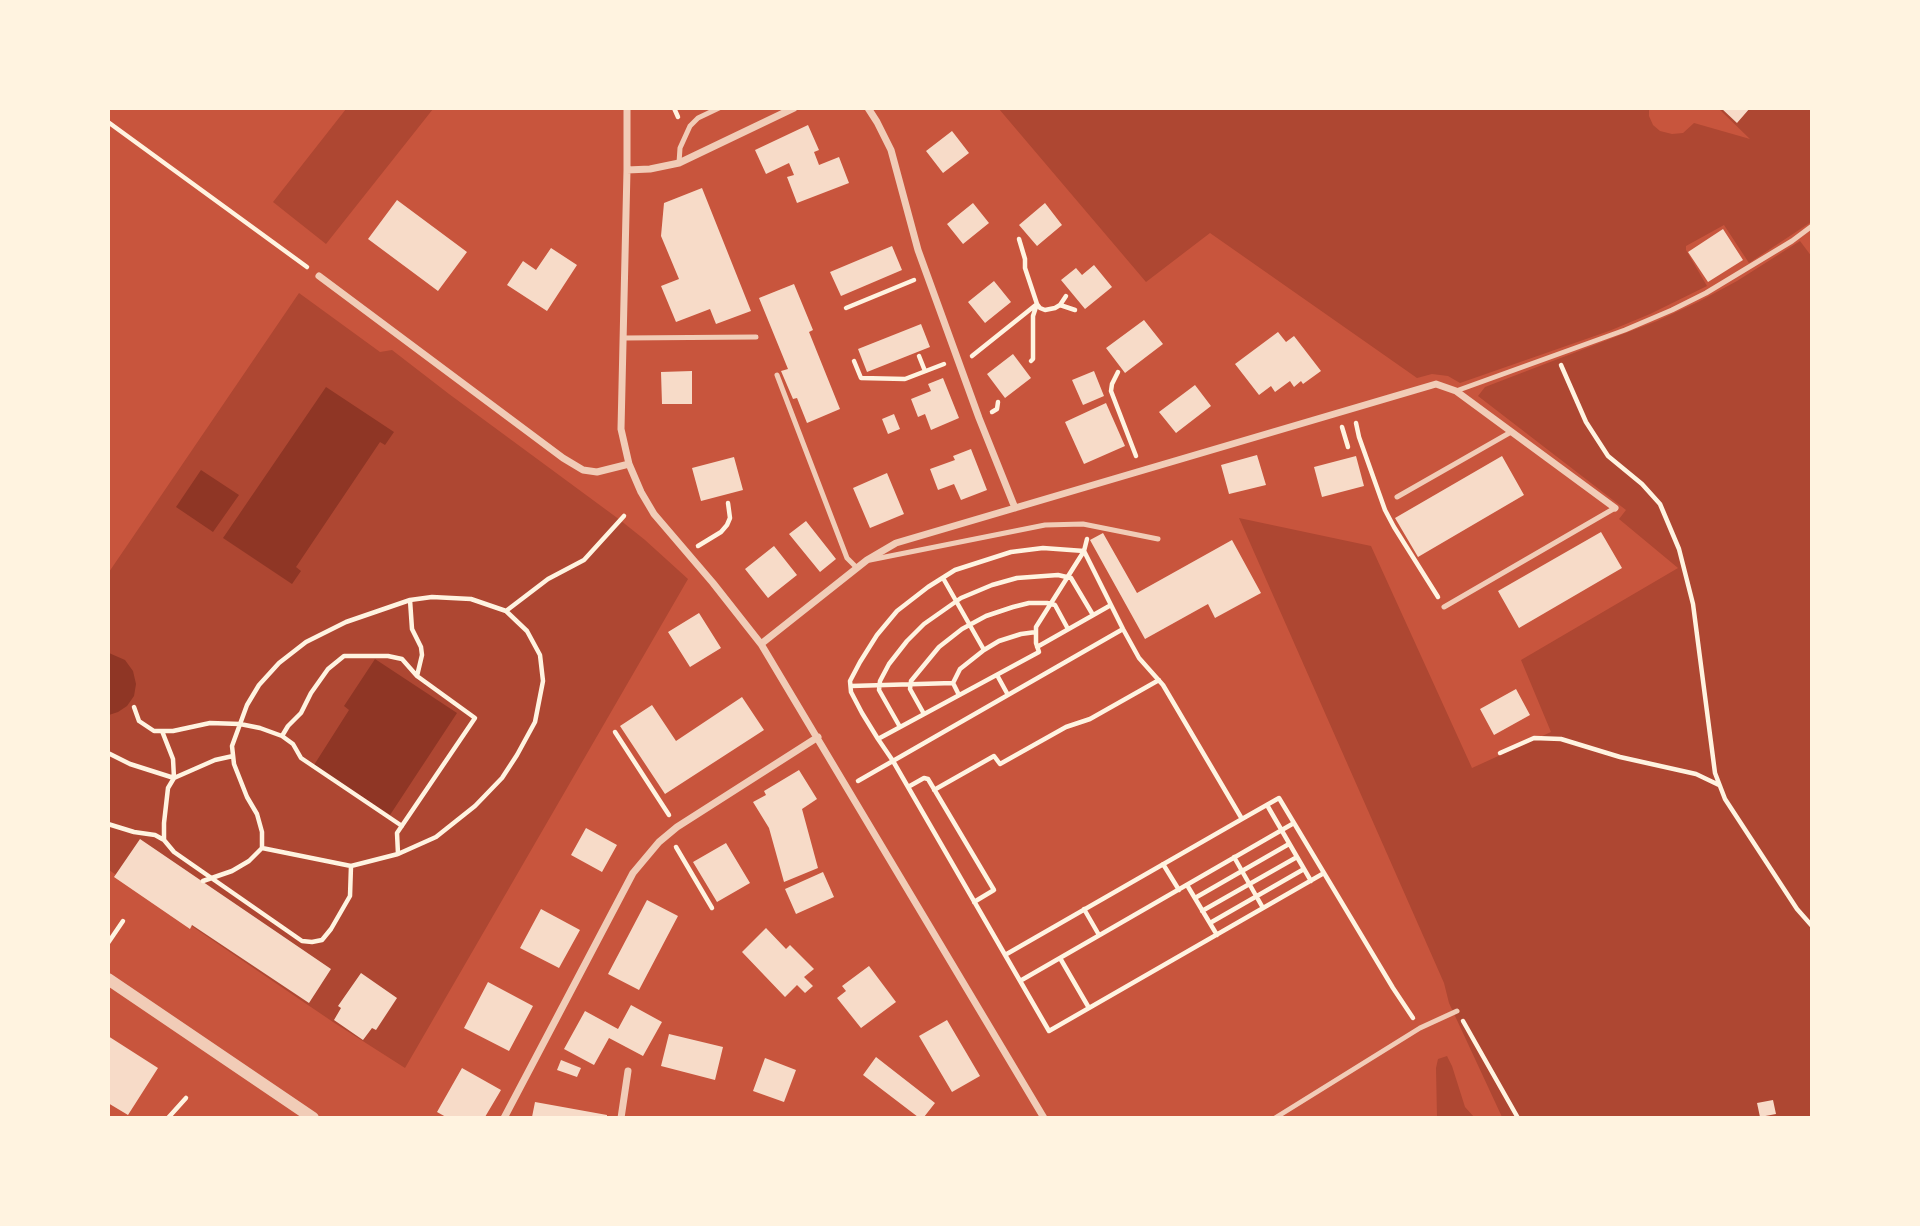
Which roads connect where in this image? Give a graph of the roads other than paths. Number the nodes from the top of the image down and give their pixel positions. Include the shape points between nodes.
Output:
1 (626, 108) edge
2 (719, 108) edge
3 (794, 108) edge
4 (868, 108) edge
5 (679, 163) junction
6 (627, 170) junction
7 (1811, 226) edge
8 (319, 276) road end
9 (756, 337) dead end
10 (624, 338) junction
11 (777, 374) dead end
12 (1457, 391) junction
13 (1511, 432) junction
14 (629, 464) junction
15 (1397, 497) dead end
16 (1015, 508) junction
17 (1615, 509) joint
18 (1158, 540) dead end
19 (867, 560) junction
20 (857, 568) junction
21 (1444, 607) dead end
22 (761, 644) junction
23 (818, 737) junction
24 (108, 979) edge
25 (1457, 1011) road end
26 (628, 1071) dead end
27 (313, 1118) edge
28 (505, 1118) edge
29 (621, 1118) edge
30 (1044, 1118) edge
31 (1275, 1118) edge

1 - 6 street
2 - 5 lane via 690,126
3 - 5 street
4 - 16 street via 891,150 918,250
5 - 6 street
6 - 10 street
7 - 12 lane via 1706,293 1625,330
8 - 14 street via 563,458 597,472
9 - 10 lane
10 - 14 street via 621,429
11 - 20 lane via 847,558
12 - 13 street
12 - 16 street via 1436,384
13 - 15 lane
13 - 17 street
14 - 22 street via 654,514
16 - 19 street via 897,543
17 - 21 lane
18 - 19 lane via 1083,524 1045,525
19 - 20 street
20 - 22 street
22 - 23 street
23 - 28 street via 677,827 633,873
23 - 30 street
24 - 27 street
25 - 31 lane via 1420,1028
26 - 29 street

